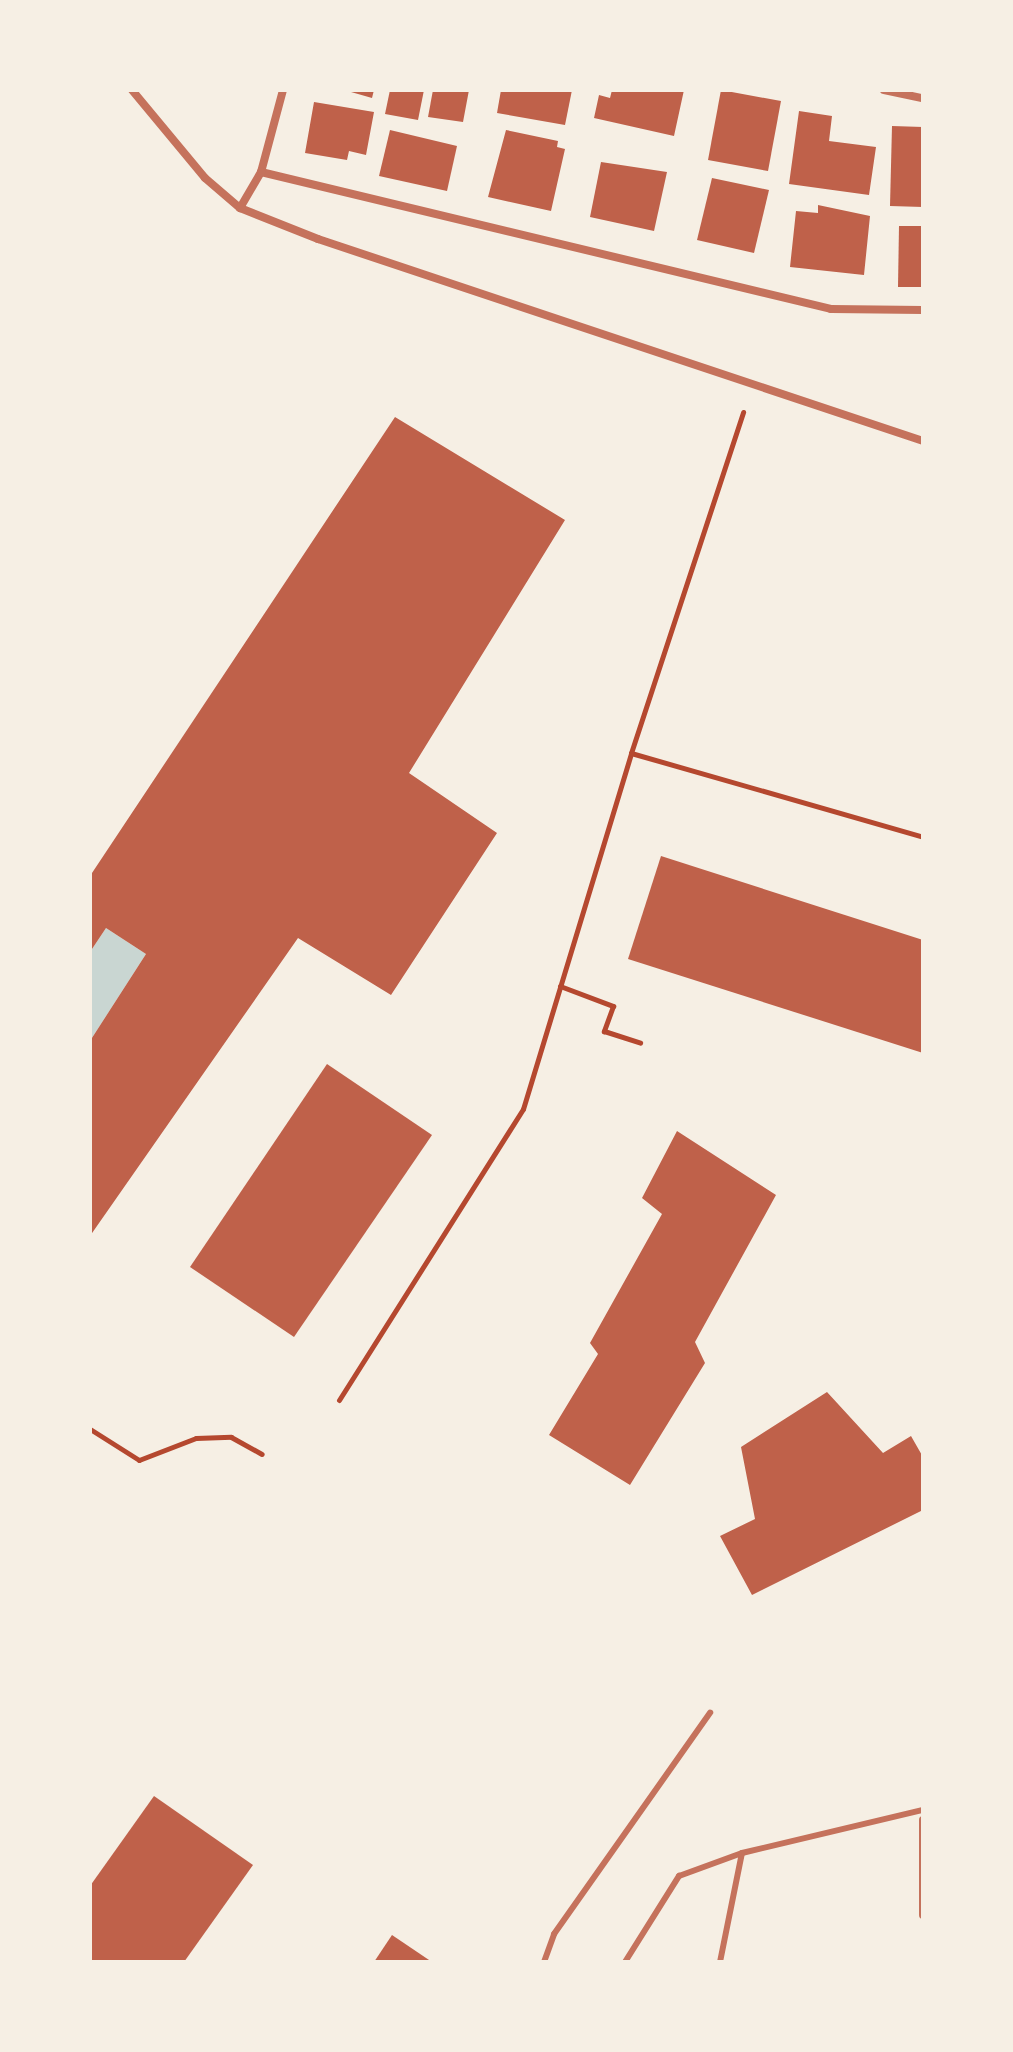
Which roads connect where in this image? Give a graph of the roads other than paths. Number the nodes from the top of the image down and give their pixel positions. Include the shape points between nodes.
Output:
1 (132, 90) edge
2 (283, 90) edge
3 (884, 90) edge
4 (923, 98) edge
5 (261, 172) junction
6 (240, 208) junction
7 (923, 310) edge
8 (923, 441) edge
9 (710, 1713) dead end
10 (923, 1810) edge
11 (923, 1820) edge
12 (742, 1853) junction
13 (923, 1915) edge
14 (544, 1962) edge
15 (625, 1962) edge
16 (720, 1962) edge

1 - 6 street via 205,178
2 - 5 street
3 - 4 street
5 - 6 street
5 - 7 street via 831,309
6 - 8 street via 318,239
9 - 14 lane via 554,1934
10 - 12 lane
11 - 13 street
12 - 15 lane via 679,1876
12 - 16 lane

